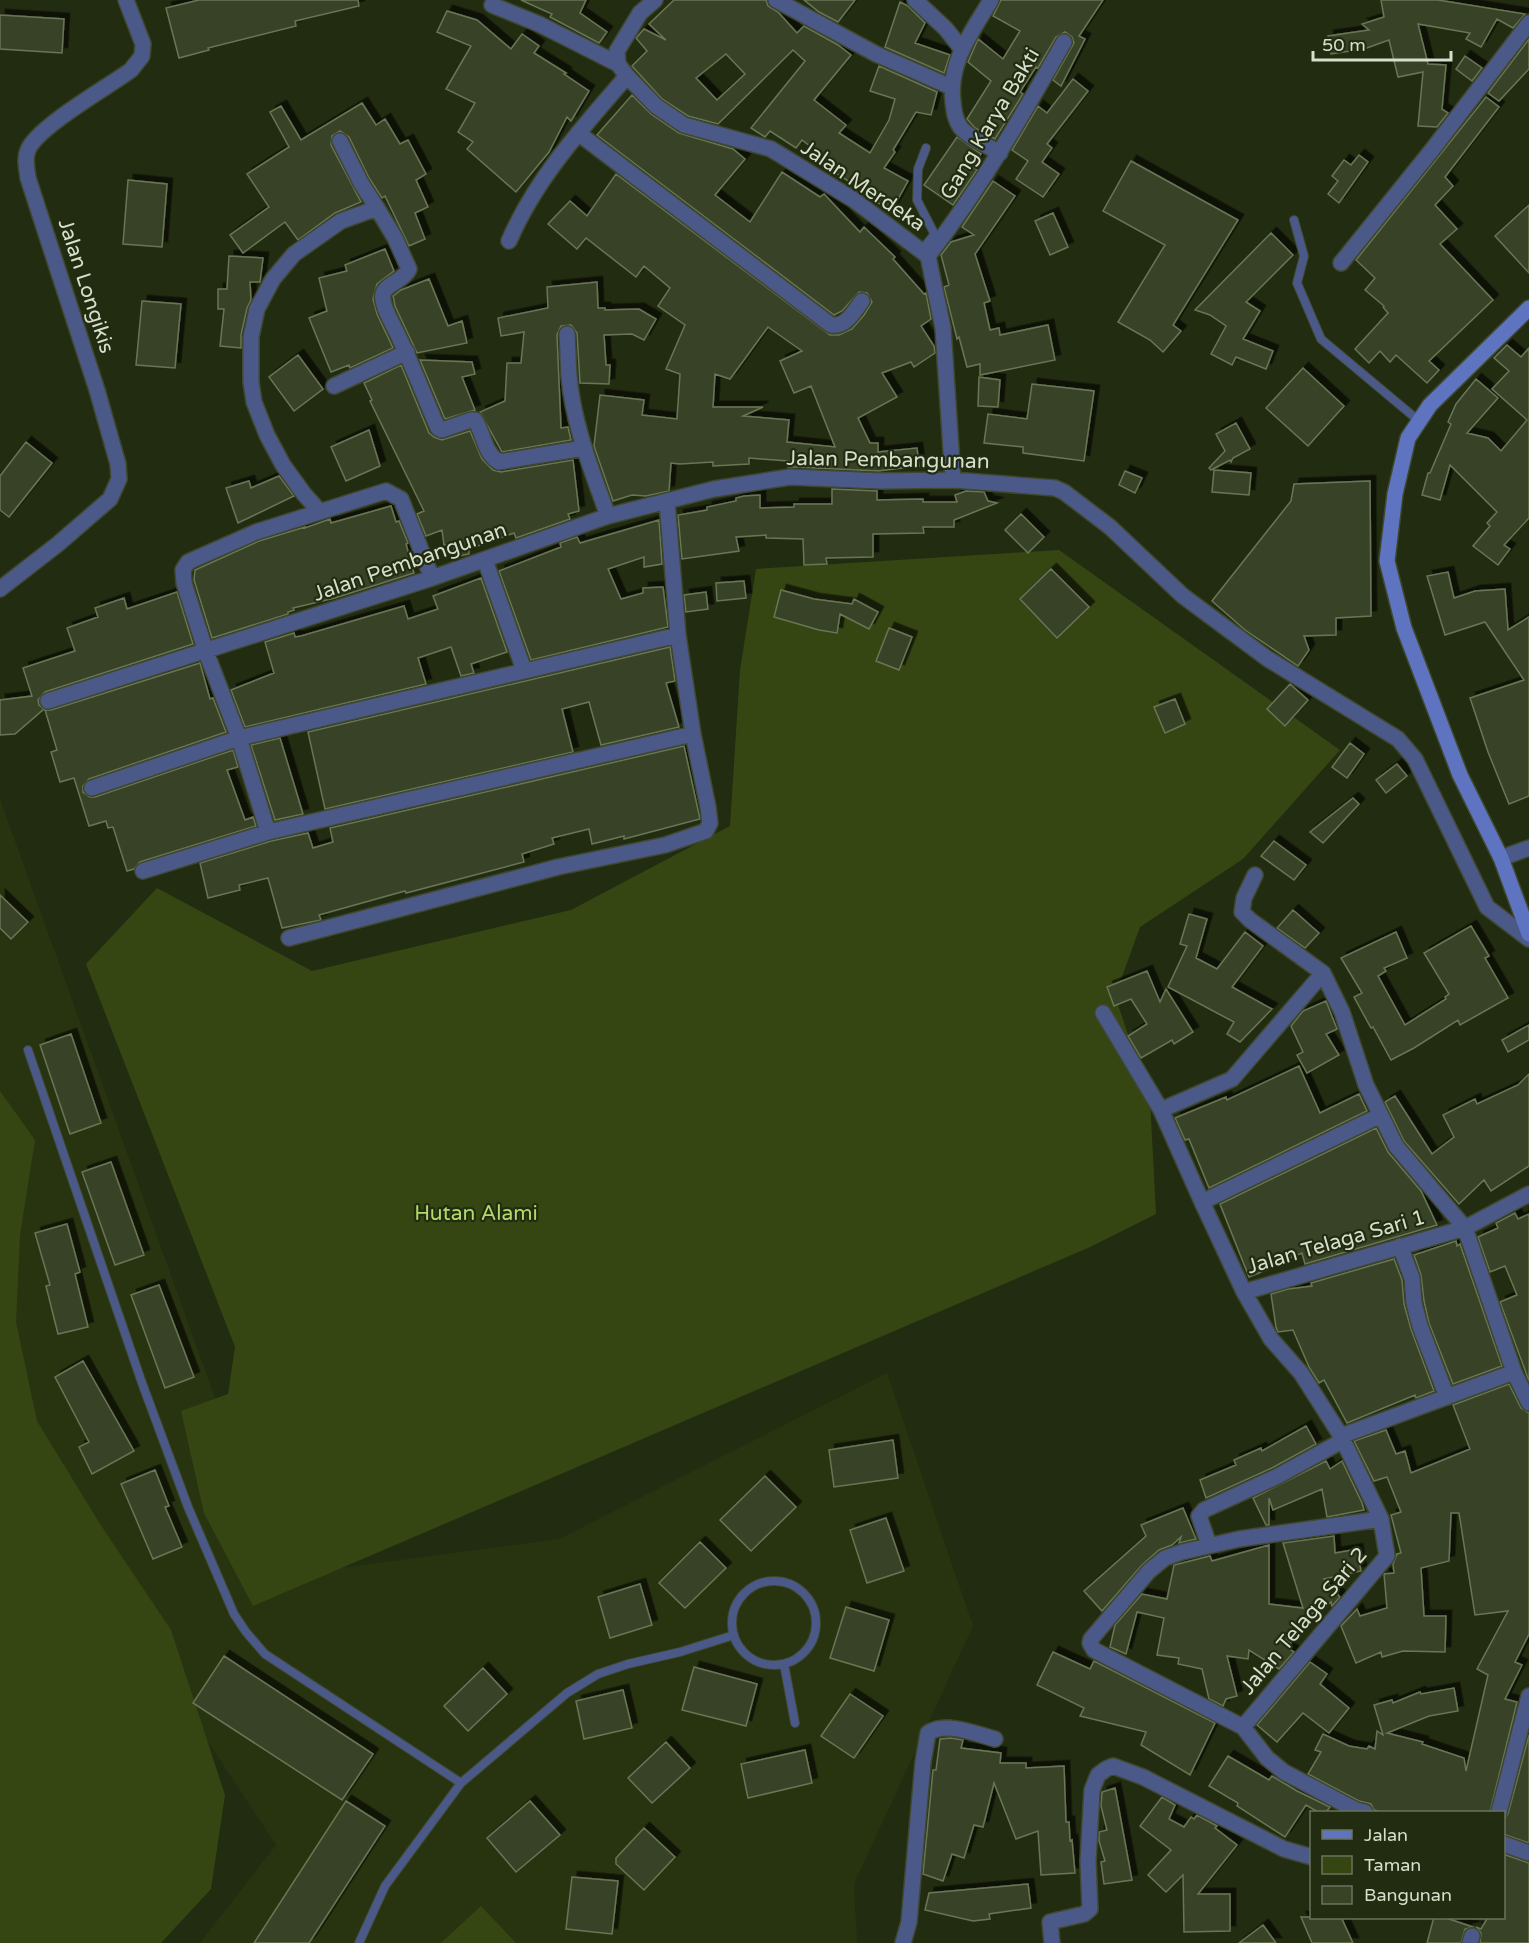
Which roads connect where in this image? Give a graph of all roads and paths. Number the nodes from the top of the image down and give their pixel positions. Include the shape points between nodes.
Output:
1 (126, 0) edge
2 (655, 0) edge
3 (776, 0) edge
4 (915, 0) edge
5 (991, 0) edge
6 (492, 4) dead end
7 (1529, 23) edge
8 (1064, 42) dead end
9 (961, 48) junction
10 (622, 70) junction
11 (951, 87) junction
12 (578, 133) junction
13 (340, 141) dead end
14 (926, 148) dead end
15 (1000, 153) junction
16 (377, 208) junction
17 (1294, 220) dead end
18 (509, 241) dead end
19 (924, 253) junction
20 (1341, 263) dead end
21 (862, 301) dead end
22 (1529, 308) edge
23 (567, 334) dead end
24 (407, 352) junction
25 (334, 386) dead end
26 (1419, 421) junction
27 (584, 448) junction
28 (953, 480) junction
29 (668, 502) junction
30 (320, 512) junction
31 (608, 516) junction
32 (485, 560) junction
33 (432, 579) junction
34 (0, 589) edge
35 (678, 634) junction
36 (206, 652) junction
37 (524, 670) junction
38 (48, 701) dead end
39 (693, 734) junction
40 (239, 738) junction
41 (92, 788) dead end
42 (268, 832) junction
43 (1529, 848) edge
44 (1501, 858) junction
45 (143, 871) dead end
46 (1255, 874) dead end
47 (1529, 934) edge
48 (289, 938) dead end
49 (1529, 939) edge
50 (1323, 973) junction
51 (1103, 1013) dead end
52 (28, 1050) dead end
53 (1161, 1110) junction
54 (1381, 1115) junction
55 (1529, 1194) edge
56 (1202, 1202) junction
57 (1465, 1228) junction
58 (1400, 1246) junction
59 (1244, 1292) junction
60 (1514, 1372) junction
61 (1447, 1397) junction
62 (1529, 1404) edge
63 (1342, 1438) junction
64 (1381, 1519) junction
65 (1209, 1545) junction
66 (734, 1635) junction
67 (784, 1664) junction
68 (1529, 1696) edge
69 (795, 1723) dead end
70 (1243, 1726) junction
71 (995, 1739) dead end
72 (461, 1783) junction
73 (1357, 1811) edge
74 (1499, 1811) edge
75 (1505, 1846) edge
76 (1529, 1853) edge
77 (1310, 1857) edge
78 (359, 1943) edge
79 (903, 1943) edge
80 (1052, 1943) edge

1 - 34 street, Jalan Longikis via 143,44 142,56 131,70 39,134 25,160 97,390 119,479 110,499
2 - 10 street via 640,13 617,51
3 - 11 street via 867,50
4 - 9 street
5 - 9 street
6 - 10 street, Jalan Merdeka via 539,24
7 - 20 street
8 - 15 street, Gang Karya Bakti
9 - 11 street
10 - 12 street
10 - 19 street, Jalan Merdeka via 656,106 684,125 771,149 854,200
11 - 15 street via 961,127
12 - 18 street via 541,182
12 - 21 street via 831,325 843,323
13 - 16 street
14 - 19 lane via 918,169 916,200 934,233
15 - 19 street, Gang Karya Bakti via 953,224
16 - 24 street via 409,269 383,294 388,314
16 - 30 street via 341,221 294,254 273,279 257,309 251,337 254,402 267,435 283,465
17 - 26 lane via 1304,256 1297,283 1321,339
19 - 28 street, Jalan Merdeka via 943,328
22 - 26 street via 1430,405
23 - 27 street via 569,377
24 - 25 street
24 - 27 street via 440,430 475,420 493,459 499,462
26 - 44 street via 1408,438 1395,494 1387,561 1404,628 1460,775
27 - 31 street
28 - 29 street, Jalan Pembangunan via 790,477 714,489
28 - 49 street, Jalan Pembangunan via 1044,486 1064,492 1110,527 1183,596 1268,659 1398,739 1415,759 1486,907
29 - 31 street, Jalan Pembangunan
29 - 35 street
30 - 33 street via 386,491 394,494 401,499
30 - 36 street via 256,532 188,562 183,570 184,583
31 - 32 street, Jalan Pembangunan
32 - 33 street, Jalan Pembangunan
32 - 37 street
33 - 36 street, Jalan Pembangunan
35 - 37 street
35 - 39 street
36 - 38 street, Jalan Pembangunan
36 - 40 street
37 - 40 street
39 - 42 street
39 - 48 street via 708,807 710,823 706,831 664,845 558,867
40 - 41 street
40 - 42 street
42 - 45 street
43 - 44 street
44 - 47 street
46 - 50 street via 1242,912
50 - 53 street via 1232,1079
50 - 54 street, Jalan Telaga Sari 1
51 - 53 street, Jalan Telaga Sari 1
52 - 72 lane via 146,1393 188,1507 234,1614 265,1654
53 - 56 street, Jalan Telaga Sari 1
54 - 56 street
54 - 57 street, Jalan Telaga Sari 1 via 1396,1146
55 - 57 street
56 - 59 street, Jalan Telaga Sari 1
57 - 58 street, Jalan Telaga Sari 1
57 - 60 street, Jalan Telaga Sari 1
58 - 59 street, Jalan Telaga Sari 1
58 - 61 street via 1412,1278 1420,1326
59 - 63 street, Jalan Telaga Sari 2 via 1271,1340 1301,1373
60 - 61 street
60 - 62 street, Jalan Telaga Sari 1
61 - 63 street
63 - 64 street, Jalan Telaga Sari 2
63 - 65 street via 1276,1477 1204,1510 1199,1516
64 - 65 street
64 - 70 street, Jalan Telaga Sari 2 via 1387,1556
65 - 70 street via 1165,1558 1149,1571 1090,1643 1094,1650
66 - 67 lane via 750,1657 762,1663
66 - 67 lane via 736,1606 750,1589 771,1581 799,1589 816,1614 816,1629 812,1643 802,1654
66 - 72 lane via 598,1674 567,1693
67 - 69 lane
68 - 74 street
70 - 73 street, Jalan Telaga Sari 2 via 1267,1758 1284,1772
71 - 79 street via 948,1728 928,1733 909,1922
72 - 78 lane via 385,1887
75 - 76 street
77 - 80 street via 1284,1849 1143,1777 1113,1767 1106,1769 1092,1790 1090,1909 1050,1922

